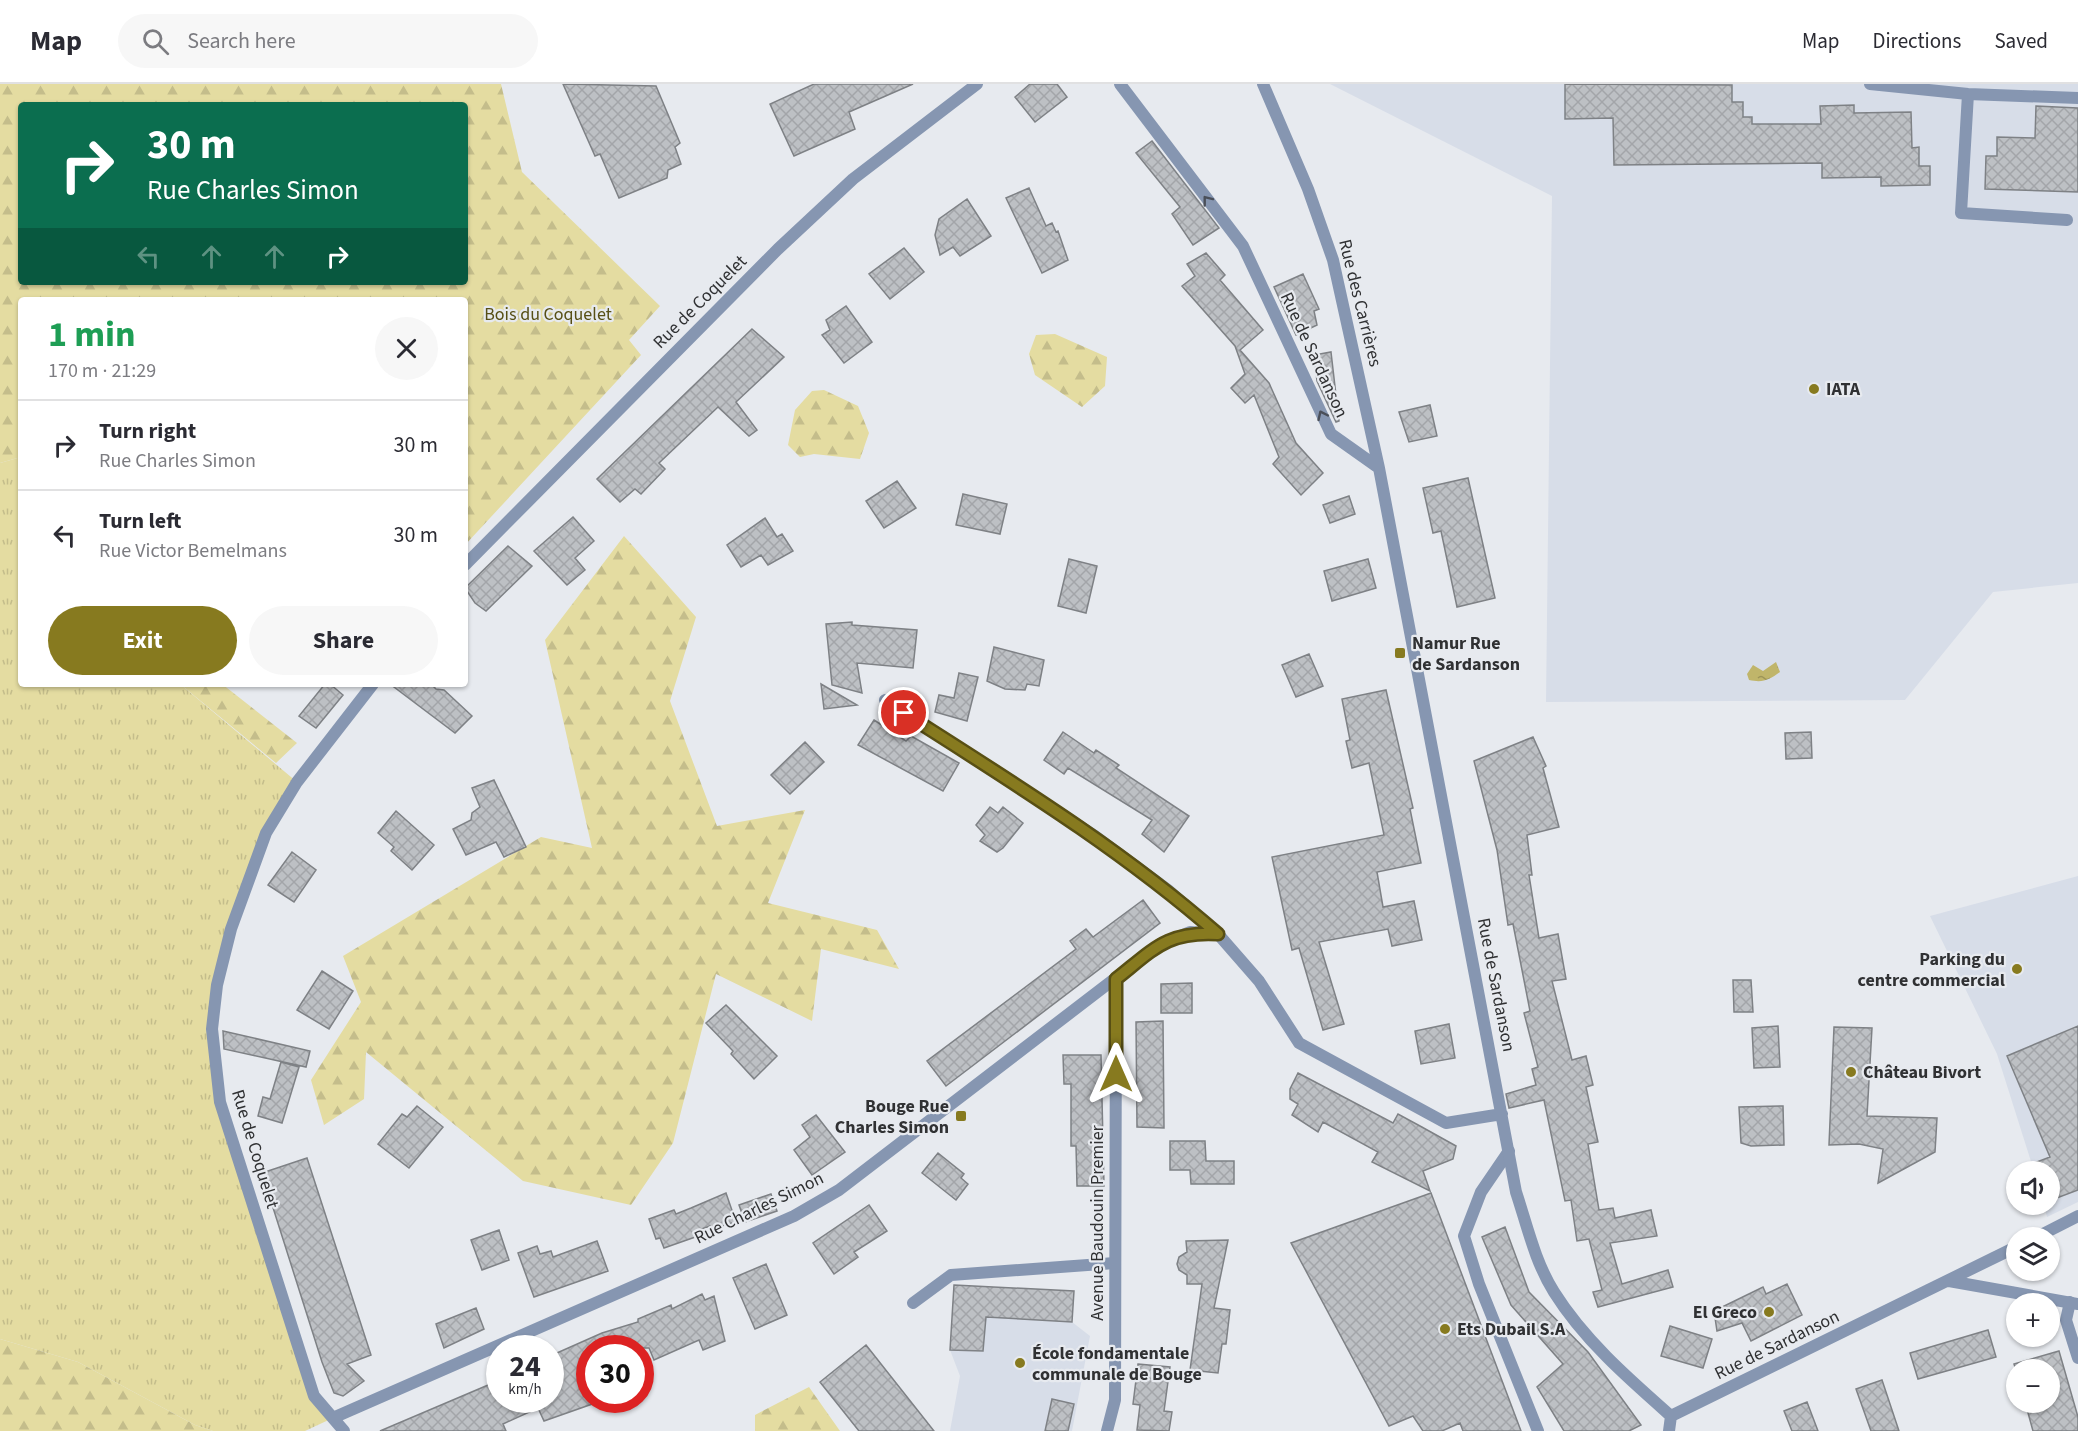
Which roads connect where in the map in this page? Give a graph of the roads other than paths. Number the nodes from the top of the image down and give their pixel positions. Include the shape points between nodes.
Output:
1 (977, 84) edge
2 (1120, 84) edge
3 (1263, 84) edge
4 (1870, 84) edge
5 (1968, 94) junction
6 (2078, 98) edge
7 (2067, 220) dead end
8 (1379, 468) junction
9 (468, 561) edge
10 (371, 687) edge
11 (885, 700) dead end
12 (1218, 934) junction
13 (1116, 979) junction
14 (1502, 1114) junction
15 (1509, 1151) junction
16 (2078, 1216) edge
17 (2056, 1227) edge
18 (2006, 1252) edge
19 (1115, 1263) junction
20 (1949, 1281) junction
21 (913, 1303) dead end
22 (2074, 1304) edge
23 (2078, 1358) edge
24 (1671, 1416) junction
25 (335, 1418) junction
26 (344, 1431) edge
27 (1107, 1431) edge
28 (1538, 1431) edge
29 (1669, 1431) edge

1 - 9 street, Rue de Coquelet via 845,187 778,249
8 -> 2 street, Rue de Sardanson via 1331,434 1243,246
3 - 8 street, Rue des Carrières via 1334,260
4 - 5 street
5 - 6 street
5 - 7 street via 1961,213
8 - 14 street, Rue de Sardanson
10 - 25 street, Rue de Coquelet via 297,782 266,833 231,929 212,1029 220,1102 314,1396
11 - 12 street via 1095,836 1168,890
12 - 13 street, Rue Charles Simon via 1190,933 1160,944
12 - 14 street via 1259,981 1299,1043 1446,1123
13 - 19 street, Avenue Baudouin Premier
13 - 25 street, Rue Charles Simon via 839,1190 794,1216
14 - 15 street, Rue de Sardanson
15 - 24 street, Rue de Sardanson via 1516,1192 1553,1291 1609,1361
15 - 28 street via 1481,1192 1464,1236 1479,1284
16 - 17 street
18 - 20 street, Rue de Sardanson
19 - 21 street via 951,1275
19 - 27 street, Avenue Baudouin Premier via 1114,1400
20 - 22 street
20 - 24 street, Rue de Sardanson
22 - 23 street via 2066,1320
24 - 29 street
25 - 26 street, Rue de Coquelet

